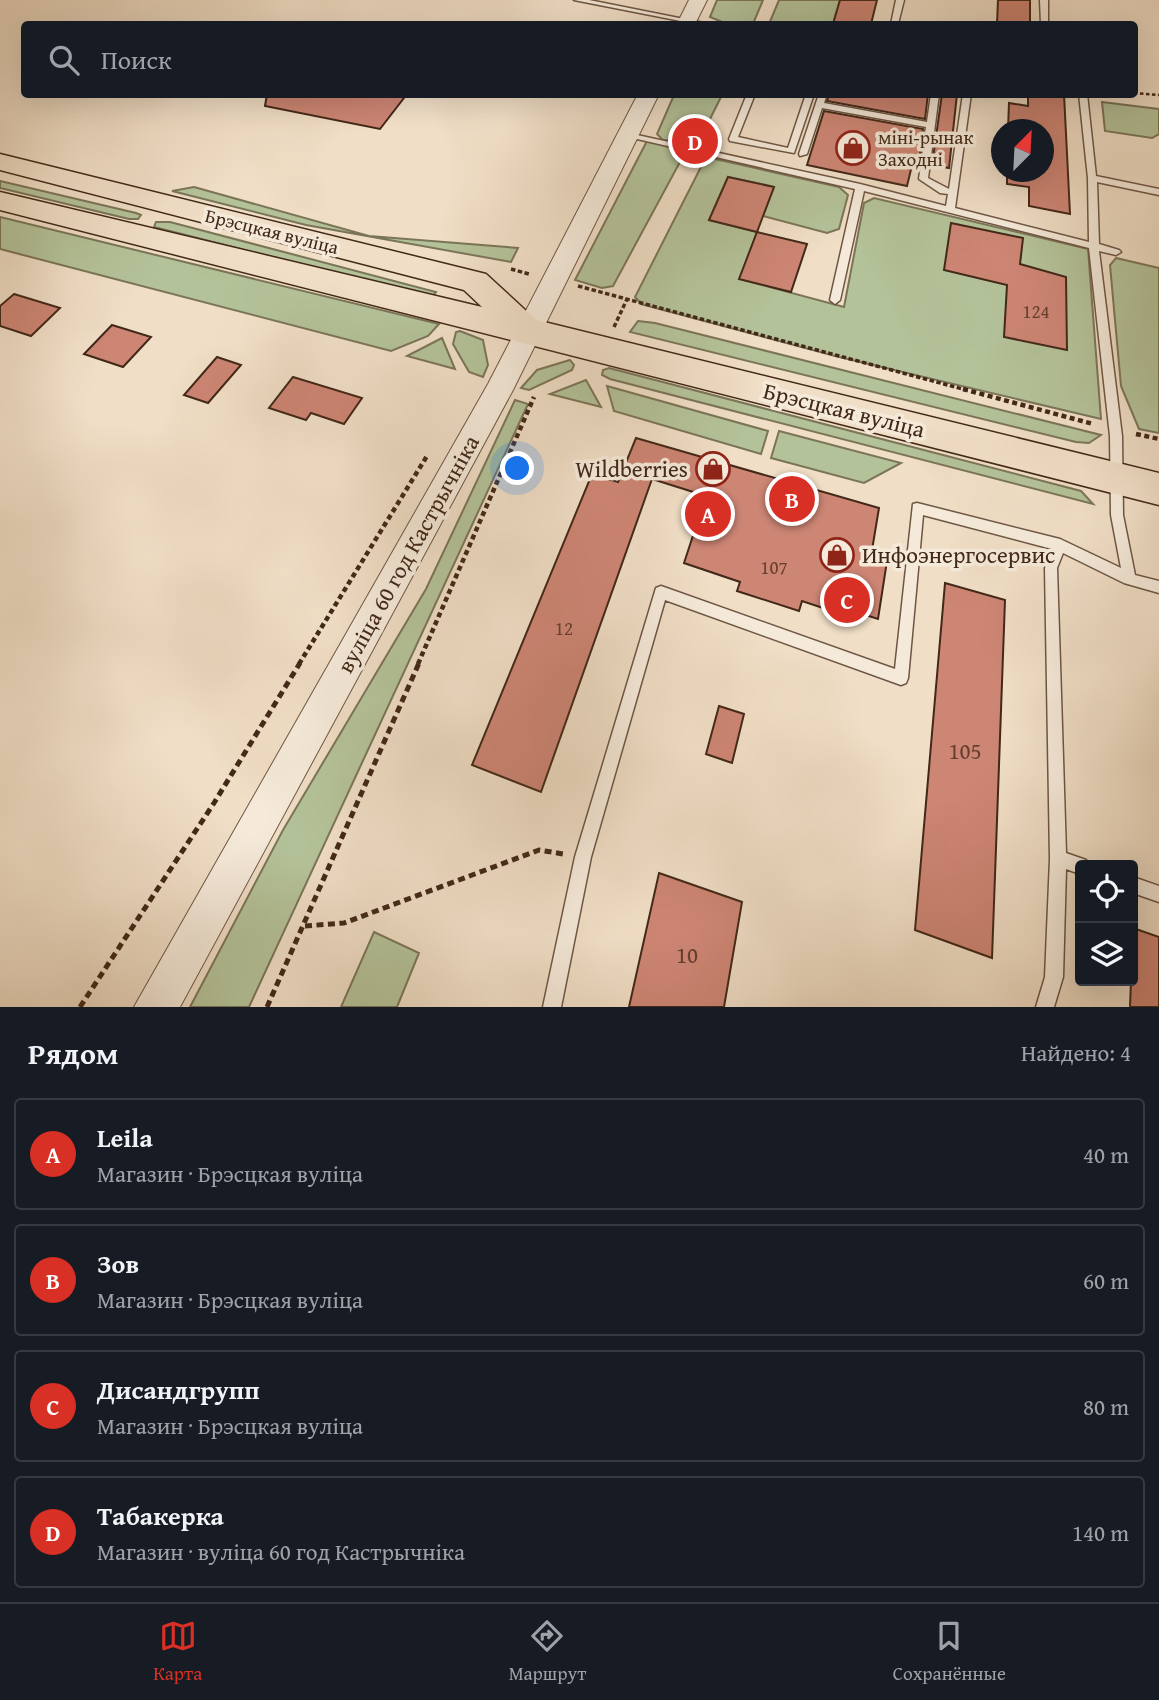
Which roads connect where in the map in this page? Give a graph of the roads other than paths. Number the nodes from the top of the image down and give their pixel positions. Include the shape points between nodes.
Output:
1 (578, 0) edge
2 (698, 0) edge
3 (900, 0) edge
4 (1044, 0) edge
5 (683, 21) edge
6 (693, 21) edge
7 (895, 21) edge
8 (1045, 21) edge
9 (647, 98) edge
10 (749, 98) edge
11 (809, 98) edge
12 (822, 98) edge
13 (934, 98) edge
14 (966, 98) edge
15 (1083, 98) edge
16 (820, 105) junction
17 (929, 125) junction
18 (628, 136) junction
19 (803, 154) dead end
20 (0, 162) edge
21 (1092, 178) junction
22 (860, 187) junction
23 (953, 192) junction
24 (1159, 192) edge
25 (0, 201) edge
26 (950, 211) junction
27 (1094, 248) junction
28 (1115, 253) dead end
29 (835, 300) dead end
30 (528, 331) junction
31 (1117, 479) junction
32 (1159, 489) edge
33 (1060, 545) junction
34 (1129, 579) junction
35 (1159, 587) edge
36 (1058, 859) junction
37 (1075, 864) edge
38 (1138, 887) edge
39 (1159, 894) edge
40 (156, 1007) edge
41 (552, 1007) edge
42 (1045, 1007) edge

1 - 5 lane
2 - 6 street
3 - 7 lane
4 - 8 lane
9 - 18 street, вуліца 60 год Кастрычніка
10 - 11 lane via 733,139 792,151
12 - 16 lane
13 - 17 lane
14 - 23 lane
15 - 21 lane
16 - 17 lane
16 - 19 lane
17 - 23 lane via 923,179
18 - 22 lane
18 - 30 street, вуліца 60 год Кастрычніка
20 - 30 main road, Брэсцкая вуліца via 475,282
21 - 24 lane
21 - 27 lane
22 - 26 lane
22 - 29 lane
23 - 26 lane
25 - 30 main road, Брэсцкая вуліца
26 - 27 lane
27 - 28 lane
27 - 31 lane
30 - 31 main road, Брэсцкая вуліца
30 - 40 street, вуліца 60 год Кастрычніка
31 - 32 main road, Брэсцкая вуліца
31 - 34 lane via 1117,515
33 - 34 lane
33 - 36 lane via 1051,568
33 - 41 lane via 917,508 901,678 661,592 583,857
34 - 35 lane
36 - 37 lane
36 - 42 lane via 1054,976
38 - 39 lane

